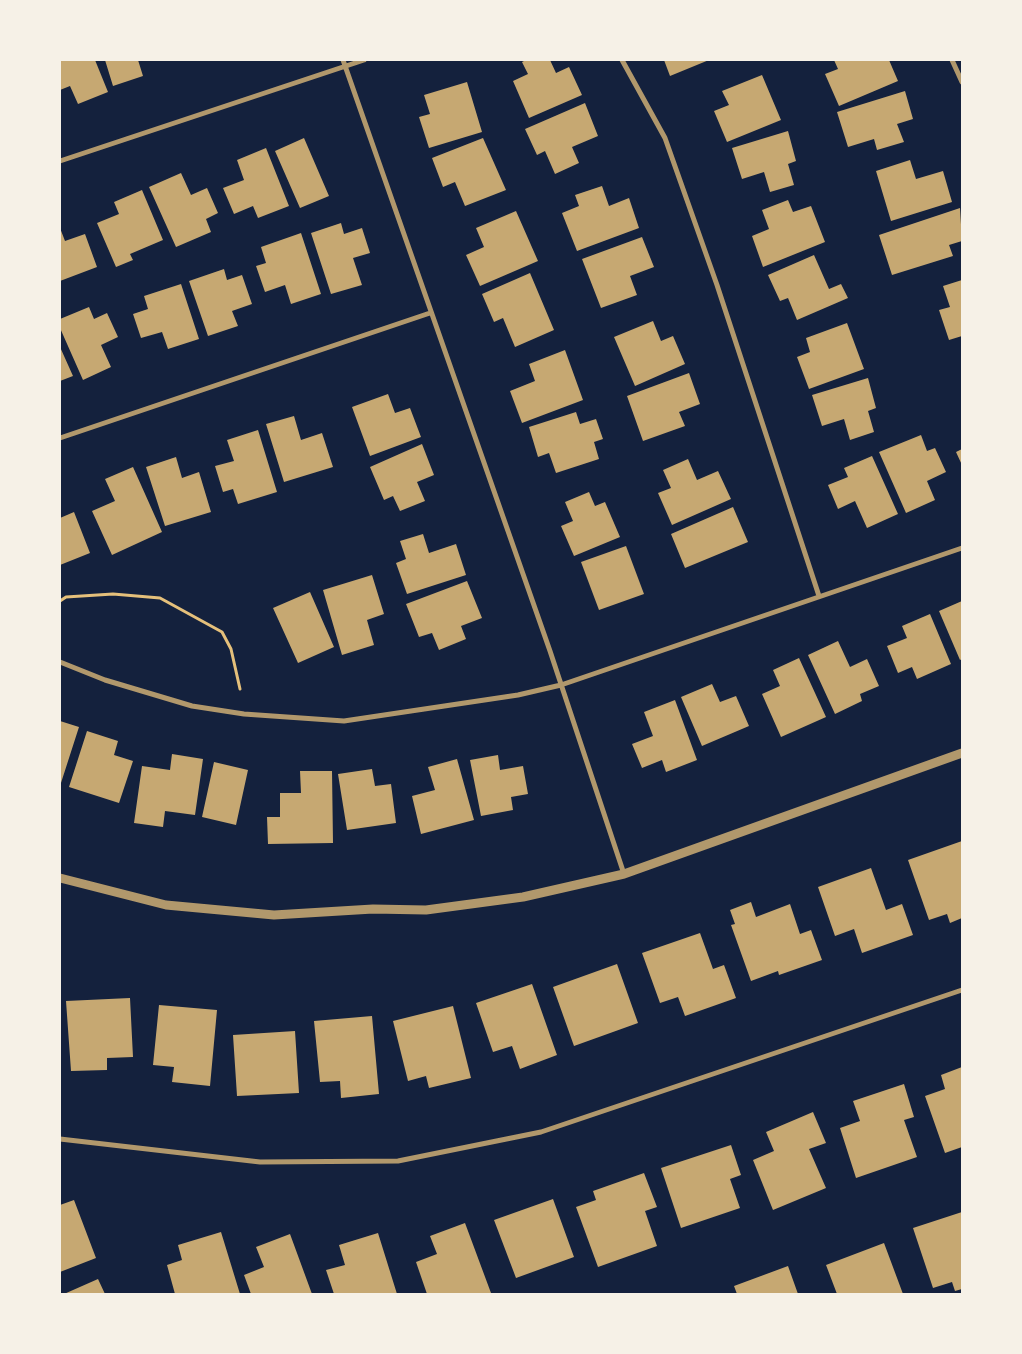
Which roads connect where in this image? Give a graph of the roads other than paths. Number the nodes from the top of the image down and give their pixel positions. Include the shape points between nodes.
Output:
1 (343, 60) edge
2 (364, 60) edge
3 (622, 60) edge
4 (952, 60) edge
5 (345, 67) junction
6 (962, 82) edge
7 (60, 161) edge
8 (430, 313) junction
9 (60, 438) edge
10 (962, 548) edge
11 (820, 596) junction
12 (60, 662) edge
13 (560, 685) junction
14 (962, 753) edge
15 (624, 874) junction
16 (60, 878) edge
17 (962, 990) edge
18 (60, 1139) edge

1 - 5 street
2 - 5 street
3 - 11 street via 665,138
4 - 6 street
5 - 7 street
5 - 8 street
8 - 9 street
8 - 13 street
10 - 11 street
11 - 13 street
12 - 13 street via 105,680 192,706 244,714 344,721 518,695
13 - 15 street
14 - 15 street
15 - 16 street via 523,897 426,910 373,909 274,915 166,905
17 - 18 street via 541,1132 398,1161 260,1162

